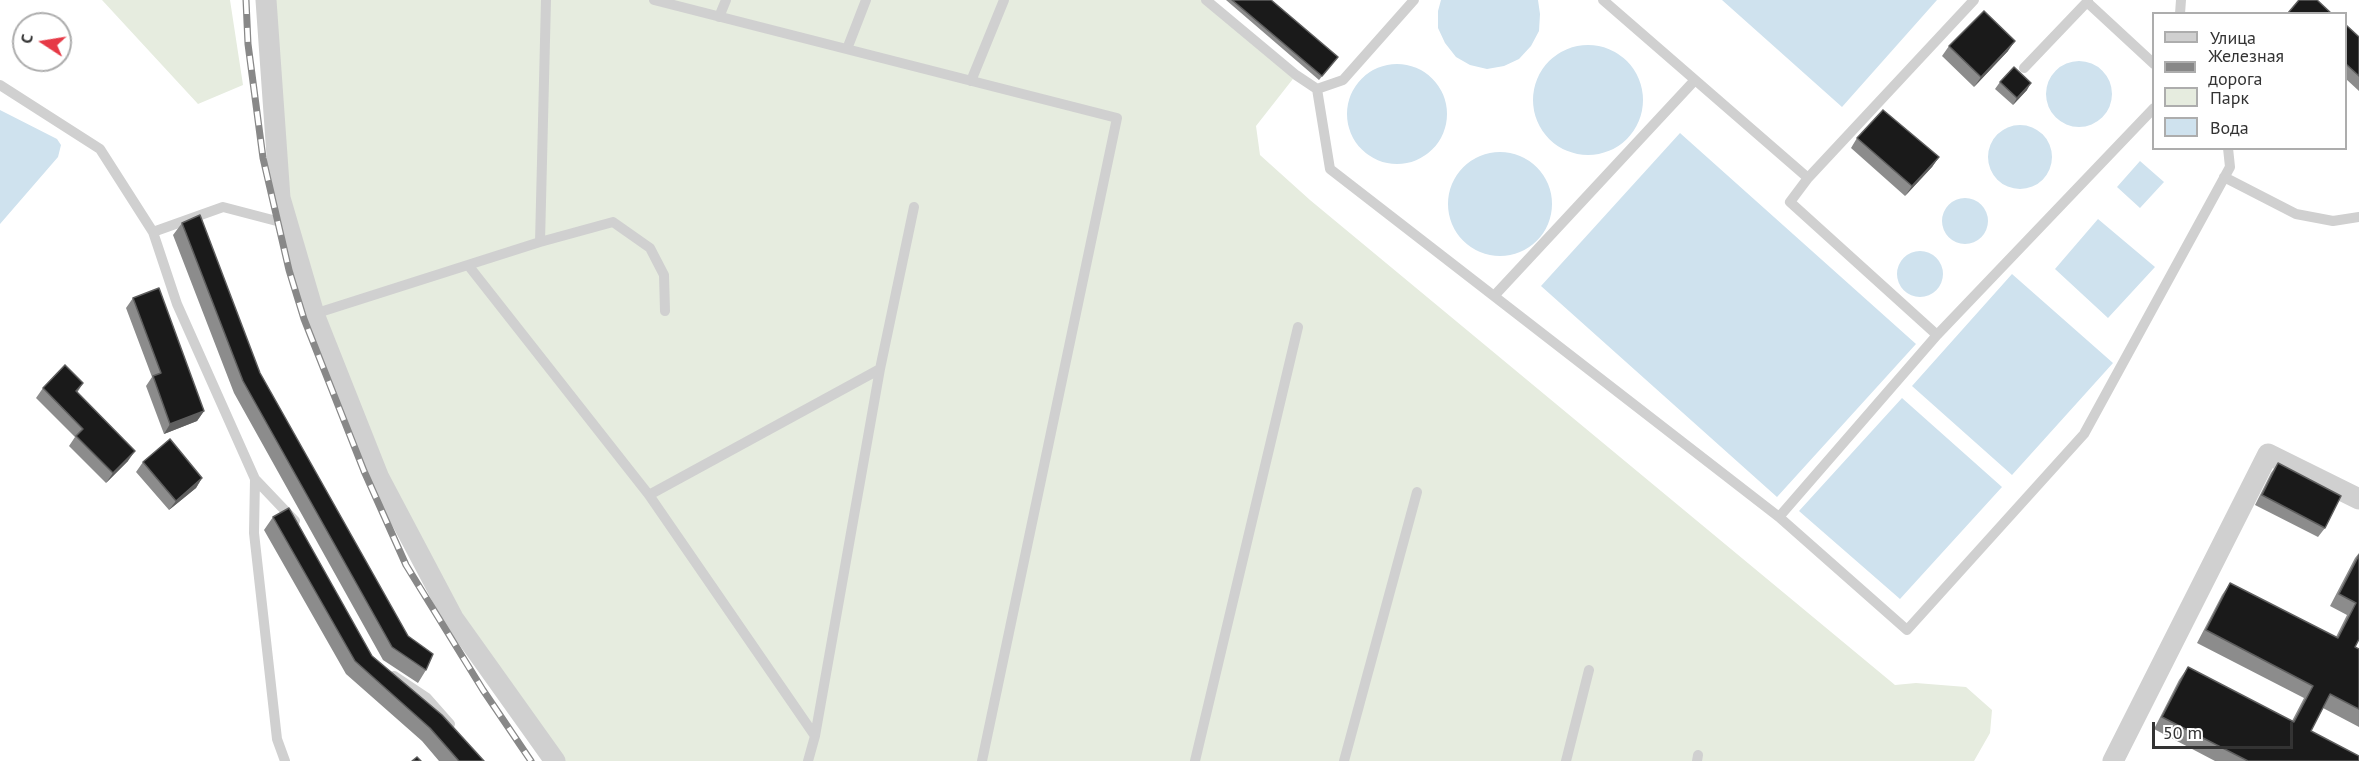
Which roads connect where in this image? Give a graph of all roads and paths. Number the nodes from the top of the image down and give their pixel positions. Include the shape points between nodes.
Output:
1 (266, 0) edge
2 (546, 0) edge
3 (654, 0) edge
4 (726, 0) edge
5 (866, 0) edge
6 (1004, 0) edge
7 (1206, 0) edge
8 (1414, 0) edge
9 (1603, 0) edge
10 (1974, 0) edge
11 (2087, 1) edge
12 (719, 17) junction
13 (847, 50) junction
14 (2152, 62) edge
15 (2024, 68) dead end
16 (1695, 80) junction
17 (971, 81) junction
18 (0, 85) edge
19 (1317, 89) junction
20 (2152, 110) edge
21 (2228, 150) edge
22 (2224, 177) junction
23 (1808, 178) junction
24 (914, 207) dead end
25 (2359, 217) edge
26 (288, 224) junction
27 (153, 232) junction
28 (540, 242) junction
29 (468, 265) junction
30 (1494, 296) junction
31 (665, 310) dead end
32 (315, 314) junction
33 (1298, 327) dead end
34 (1937, 335) junction
35 (880, 369) junction
36 (255, 479) junction
37 (1417, 492) dead end
38 (649, 495) junction
39 (2359, 499) edge
40 (1779, 517) junction
41 (303, 535) edge
42 (384, 669) edge
43 (1589, 670) dead end
44 (455, 730) edge
45 (815, 735) junction
46 (285, 761) edge
47 (555, 761) edge
48 (808, 761) edge
49 (982, 761) edge
50 (1195, 761) edge
51 (1344, 761) edge
52 (1566, 761) edge
53 (2113, 761) edge

1 - 26 street via 280,198
2 - 28 lane
3 - 12 lane
4 - 12 lane
5 - 13 lane
6 - 17 lane
7 - 19 lane
8 - 19 lane via 1343,80
9 - 16 lane
10 - 23 lane
11 - 14 lane
11 - 15 lane
12 - 13 lane
13 - 17 lane
16 - 23 lane
16 - 30 lane
17 - 49 lane via 1117,118
18 - 27 lane via 100,149
19 - 30 lane via 1330,169
20 - 34 lane
21 - 22 lane via 2230,167
22 - 25 lane via 2296,214 2332,221
22 - 40 lane via 2084,434 1907,630
23 - 34 lane via 1790,202
24 - 35 lane
26 - 27 lane via 223,207
26 - 32 street
27 - 36 lane via 177,304
28 - 29 lane
28 - 31 lane via 613,222 650,248 664,275
29 - 32 lane
29 - 38 lane
30 - 40 lane
32 - 47 street via 379,478 448,608
33 - 50 lane
34 - 40 lane
35 - 38 lane
35 - 45 lane
36 - 41 lane via 292,516
36 - 46 lane via 255,545 277,739
37 - 51 lane
38 - 45 lane
39 - 53 street via 2268,454
42 - 44 lane via 427,699
43 - 52 lane
45 - 48 lane

